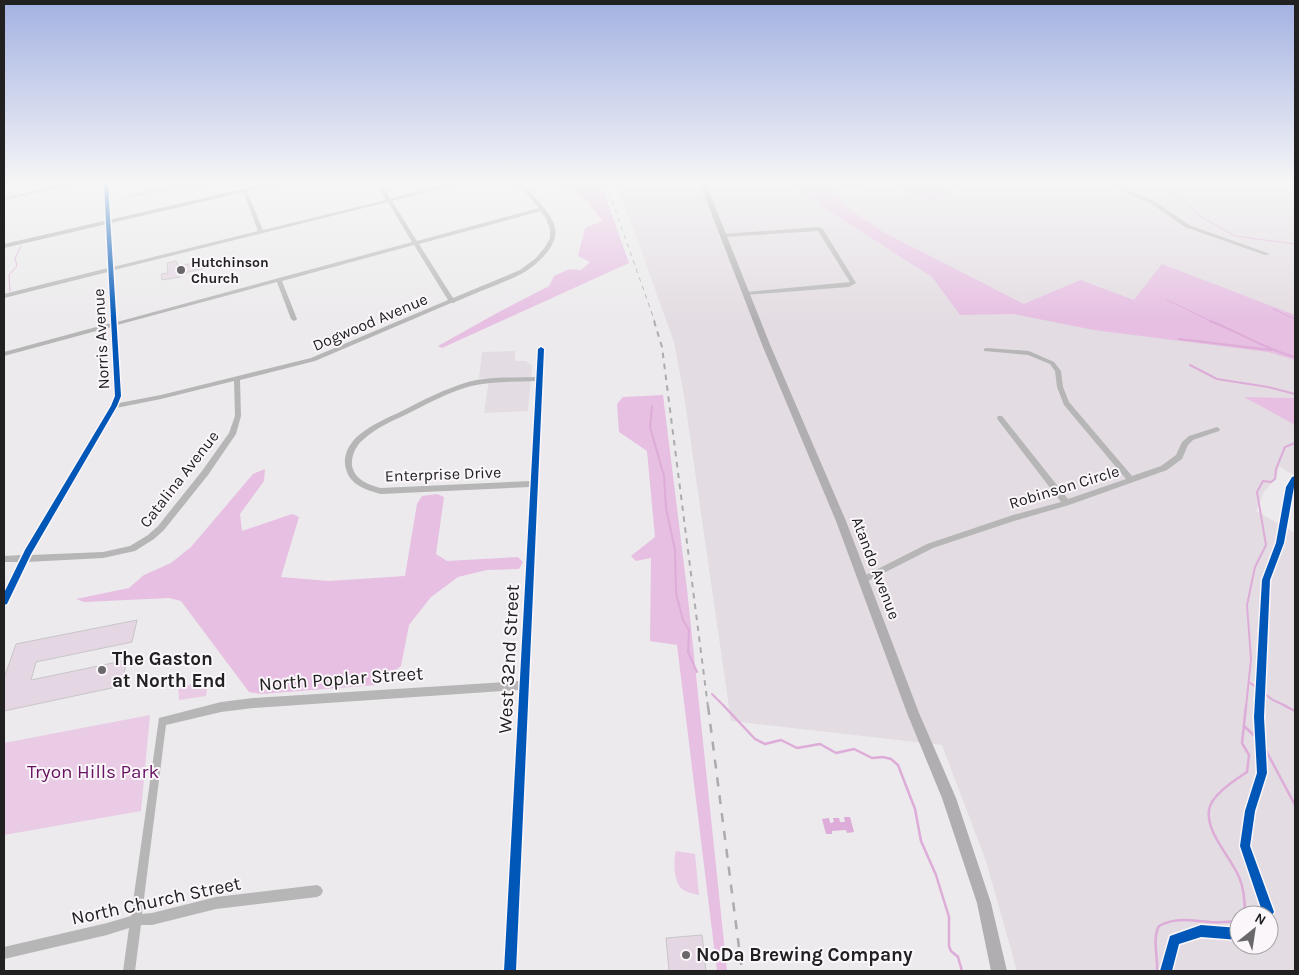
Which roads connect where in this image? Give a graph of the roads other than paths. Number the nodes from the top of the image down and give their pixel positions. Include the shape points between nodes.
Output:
1 (76, 230) edge
2 (109, 230) edge
3 (271, 230) edge
4 (406, 230) edge
5 (468, 230) edge
6 (554, 230) edge
7 (722, 230) edge
8 (799, 230) edge
9 (821, 230) edge
10 (1197, 230) edge
11 (261, 232) joint
12 (724, 235) junction
13 (415, 244) junction
14 (4, 246) edge
15 (1267, 254) dead end
16 (112, 269) junction
17 (279, 280) junction
18 (747, 294) junction
19 (4, 296) edge
20 (452, 302) junction
21 (294, 319) dead end
22 (113, 325) junction
23 (541, 348) dead end
24 (986, 350) dead end
25 (4, 354) edge
26 (237, 379) junction
27 (539, 379) junction
28 (114, 406) junction
29 (1000, 418) dead end
30 (1216, 429) dead end
31 (1132, 480) junction
32 (534, 484) junction
33 (1066, 503) junction
34 (4, 558) edge
35 (25, 558) junction
36 (863, 580) junction
37 (4, 601) edge
38 (524, 685) junction
39 (317, 891) dead end
40 (135, 920) junction
41 (4, 953) edge
42 (129, 971) edge
43 (510, 971) edge
44 (999, 971) edge

1 - 14 main road
2 - 16 street, Norris Avenue
3 - 11 street
4 - 13 street
5 - 13 street
6 - 20 street, Dogwood Avenue via 550,245 541,257 512,277
7 - 12 main road, Atando Avenue
8 - 12 street
9 - 18 street via 852,284
10 - 15 street
11 - 16 street
12 - 18 main road, Atando Avenue
13 - 17 street
13 - 20 street
16 - 19 street
16 - 22 street, Norris Avenue
17 - 21 street
17 - 22 street
18 - 36 main road, Atando Avenue
20 - 26 street, Dogwood Avenue via 313,360
22 - 25 street
22 - 28 street, Norris Avenue via 118,393
23 - 27 street, West 32nd Street
24 - 31 street, Robinson Circle via 1030,353 1052,363 1058,371 1066,403
26 - 28 street, Dogwood Avenue
26 - 35 street, Catalina Avenue via 238,416 232,434 156,534 132,549 116,553
27 - 32 street, West 32nd Street
27 - 32 street, Enterprise Drive via 480,382 460,387 366,432 353,446 348,460 349,469 357,481 381,491
28 - 35 street, Norris Avenue
29 - 33 street
30 - 31 street via 1186,442 1172,464
31 - 33 street, Robinson Circle
32 - 38 street, West 32nd Street
33 - 36 street, Robinson Circle via 930,546
34 - 35 street, Catalina Avenue
35 - 37 street, Norris Avenue
36 - 44 main road, Atando Avenue via 964,840 984,903
38 - 40 street, North Poplar Street via 253,703 162,721
38 - 43 street, West 32nd Street
39 - 40 street, North Church Street via 231,900
40 - 41 street, North Church Street
40 - 42 street

